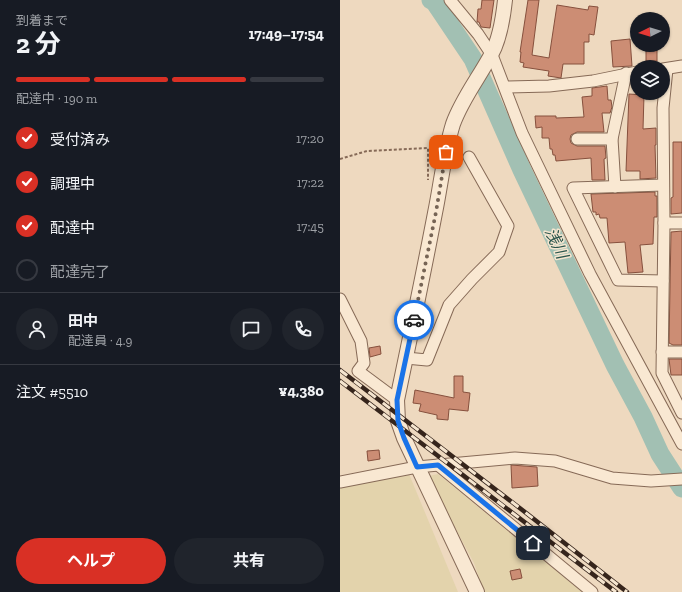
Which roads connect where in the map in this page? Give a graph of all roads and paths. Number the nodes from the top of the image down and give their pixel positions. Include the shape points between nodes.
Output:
1 (450, 0) edge
2 (460, 0) edge
3 (505, 0) edge
4 (459, 12) junction
5 (490, 57) junction
6 (682, 66) edge
7 (670, 68) edge
8 (630, 72) edge
9 (630, 76) edge
10 (505, 87) junction
11 (663, 100) edge
12 (577, 139) dead end
13 (612, 140) junction
14 (469, 157) dead end
15 (340, 159) edge
16 (428, 185) dead end
17 (663, 185) junction
18 (615, 187) junction
19 (664, 223) junction
20 (682, 223) edge
21 (663, 281) junction
22 (340, 299) edge
23 (662, 352) junction
24 (682, 352) edge
25 (406, 358) junction
26 (397, 400) junction
27 (682, 413) edge
28 (682, 444) edge
29 (438, 465) junction
30 (417, 467) junction
31 (682, 479) edge
32 (340, 482) edge
33 (477, 592) edge
34 (592, 592) edge

1 - 4 street
2 - 4 street
3 - 5 street via 498,39
4 - 5 street via 478,34
5 - 10 street
5 - 25 street via 463,100 453,125
6 - 7 street
8 - 10 street via 593,81
9 - 13 street
10 - 28 street via 522,133 590,274
11 - 17 street
12 - 13 street
13 - 18 street
14 - 25 street via 508,226 499,252 449,305 428,360
15 - 16 path via 367,152 428,148
17 - 18 street
17 - 19 street
18 - 21 street via 573,188 618,280
19 - 20 street
19 - 21 street
21 - 23 street
22 - 26 street via 361,341 364,363 358,371
23 - 24 street
23 - 27 street via 662,373
25 - 26 street
26 - 30 street via 398,421
29 - 30 street
29 - 31 street via 534,458 561,462 612,478 651,481
29 - 34 street
30 - 32 street
30 - 33 street

